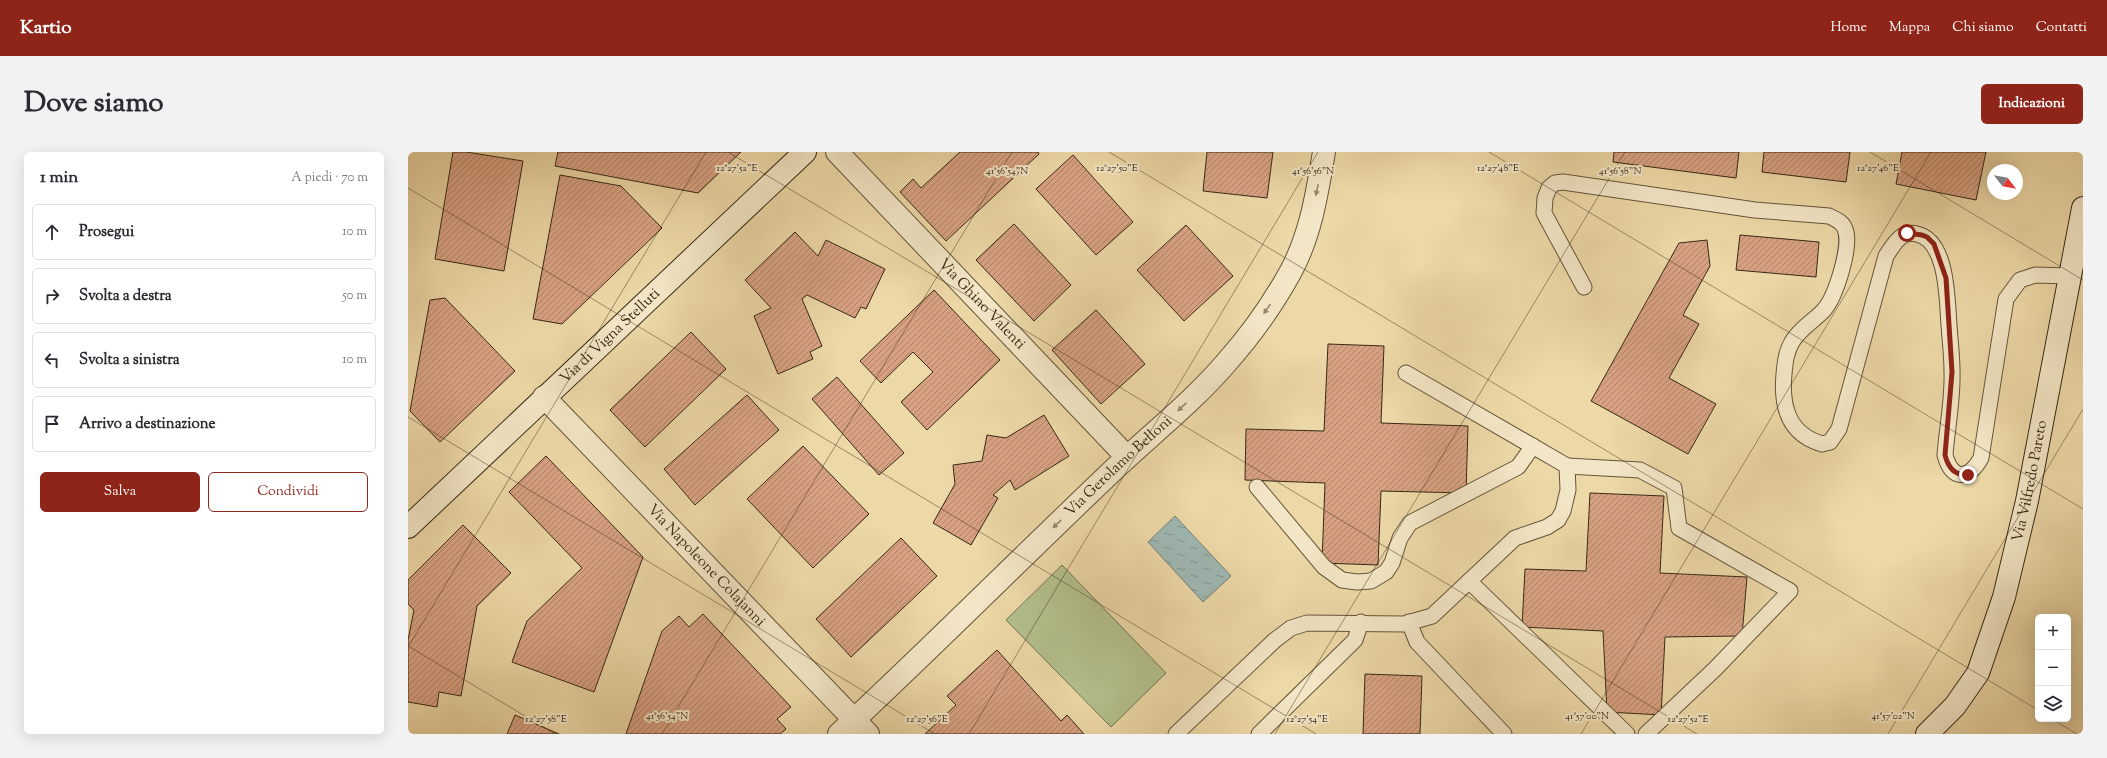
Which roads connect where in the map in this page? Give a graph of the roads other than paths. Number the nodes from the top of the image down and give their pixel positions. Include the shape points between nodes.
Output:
1 (805, 152) edge
2 (837, 152) edge
3 (1324, 152) edge
4 (2083, 208) edge
5 (2069, 276) junction
6 (1584, 287) dead end
7 (1406, 374) dead end
8 (544, 397) junction
9 (1533, 446) junction
10 (1126, 457) junction
11 (1567, 466) junction
12 (1257, 487) dead end
13 (410, 520) edge
14 (1469, 581) junction
15 (1360, 622) junction
16 (1409, 622) junction
17 (854, 729) edge
18 (1176, 734) edge
19 (1259, 734) edge
20 (1504, 734) edge
21 (1627, 734) edge
22 (1646, 734) edge
23 (1927, 734) edge

1 - 8 street, Via di Vigna Stelluti
2 - 10 street, Via Ghino Valenti
3 -> 10 street, Via Gerolamo Belloni via 1312,220 1304,245 1279,292 1226,364
4 - 5 street, Via Vilfredo Pareto
5 - 6 lane via 2035,275 2020,280 2006,299 1981,458 1968,475 1961,475 1952,470 1945,455 1952,372 1946,278 1934,244 1927,237 1907,233 1897,239 1886,256 1839,429 1830,442 1822,444 1800,433 1792,424 1785,410 1782,395 1785,358 1792,342 1802,328 1824,309 1836,286 1848,237 1845,227 1839,221 1829,216 1755,210 1563,182 1555,183 1549,188 1545,198 1544,213
5 - 23 street, Via Vilfredo Pareto via 2025,509 2004,597 1978,673 1955,706
7 - 9 lane
8 - 13 street, Via di Vigna Stelluti
8 - 17 street, Via Napoleone Colajanni
9 - 11 lane
9 - 12 lane via 1518,467 1410,523 1400,538 1392,563 1386,572 1371,581 1342,580 1324,566
10 -> 17 street, Via Gerolamo Belloni
11 - 14 lane via 1568,490 1564,511 1558,520 1547,527 1515,538
11 - 22 lane via 1640,470 1674,488 1679,528 1790,591 1715,669
14 - 16 lane via 1432,616
14 - 21 lane
15 - 16 lane
15 - 18 lane via 1307,623 1291,628 1274,640
15 - 19 lane via 1355,640
16 - 20 lane via 1417,642

